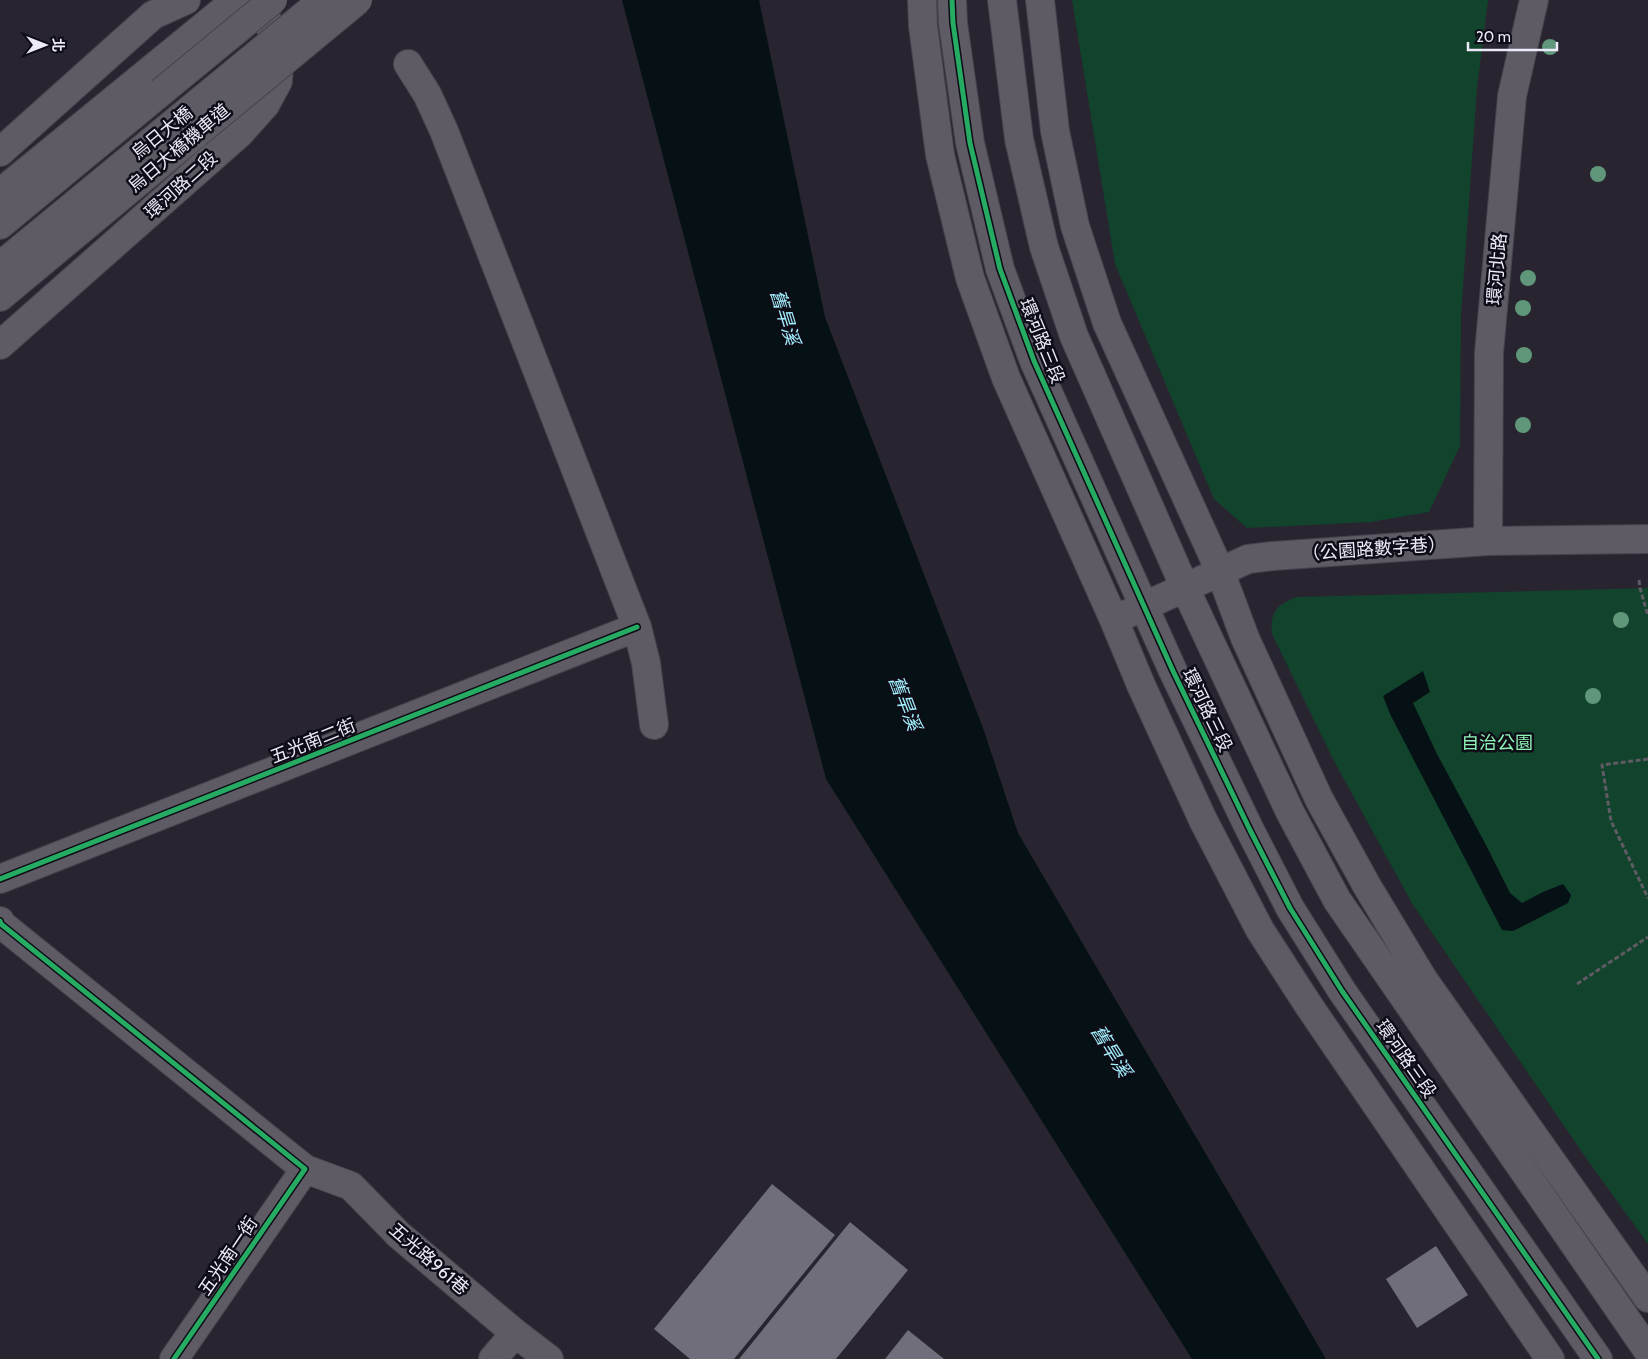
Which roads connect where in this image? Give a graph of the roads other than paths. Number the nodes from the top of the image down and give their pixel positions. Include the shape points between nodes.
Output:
1 (186, 0) edge
2 (236, 0) edge
3 (241, 0) edge
4 (273, 0) edge
5 (323, 0) edge
6 (358, 0) edge
7 (922, 0) edge
8 (952, 0) edge
9 (1002, 0) edge
10 (1040, 0) edge
11 (1534, 0) edge
12 (408, 64) dead end
13 (0, 152) edge
14 (0, 193) edge
15 (0, 225) edge
16 (5, 277) edge
17 (0, 345) edge
18 (1648, 539) edge
19 (1488, 541) junction
20 (1220, 571) junction
21 (1185, 588) junction
22 (1143, 606) junction
23 (1114, 620) junction
24 (637, 628) junction
25 (654, 725) dead end
26 (0, 879) edge
27 (0, 921) edge
28 (305, 1168) junction
29 (1648, 1298) edge
30 (515, 1333) junction
31 (1648, 1351) edge
32 (174, 1359) edge
33 (493, 1359) edge
34 (549, 1359) edge
35 (1550, 1359) edge
36 (1598, 1359) edge

1 - 13 street via 153,15
2 - 14 street
3 - 17 street, 環河路二段 via 266,18 280,49 278,82 265,105 240,133
4 - 15 street, 烏日大橋, bridge
5 - 16 street, 烏日大橋, bridge
6 - 16 street, 烏日大橋機車道, bridge
7 - 23 street via 940,155 970,278 1006,378
8 - 22 street, 環河路三段 via 970,143 1000,270 1034,360
9 - 21 street, 環河路三段 via 1019,139 1044,247 1074,336
10 - 20 street via 1055,131 1075,226 1107,323
11 - 19 street, 環河北路 via 1512,96 1489,353
12 - 24 street via 427,94 444,131
18 - 19 street, （公園路數字巷）
19 - 20 street, （公園路數字巷） via 1273,556 1248,559
20 - 21 street, （公園路數字巷）
20 - 29 street via 1245,638 1319,799 1367,886 1423,979
21 - 22 street, （公園路數字巷）
21 - 31 street, 環河路三段 via 1290,812 1337,900
22 - 23 street, （公園路數字巷）
22 - 36 street, 環河路三段 via 1290,908 1342,991
23 - 35 street via 1203,820 1260,930
24 - 25 street via 646,663
24 - 26 street, 五光南二街
27 - 28 street, 五光路961巷
28 - 30 street, 五光路961巷 via 351,1186 399,1235
28 - 32 street, 五光南一街
30 - 33 street
30 - 34 street, 五光路961巷

